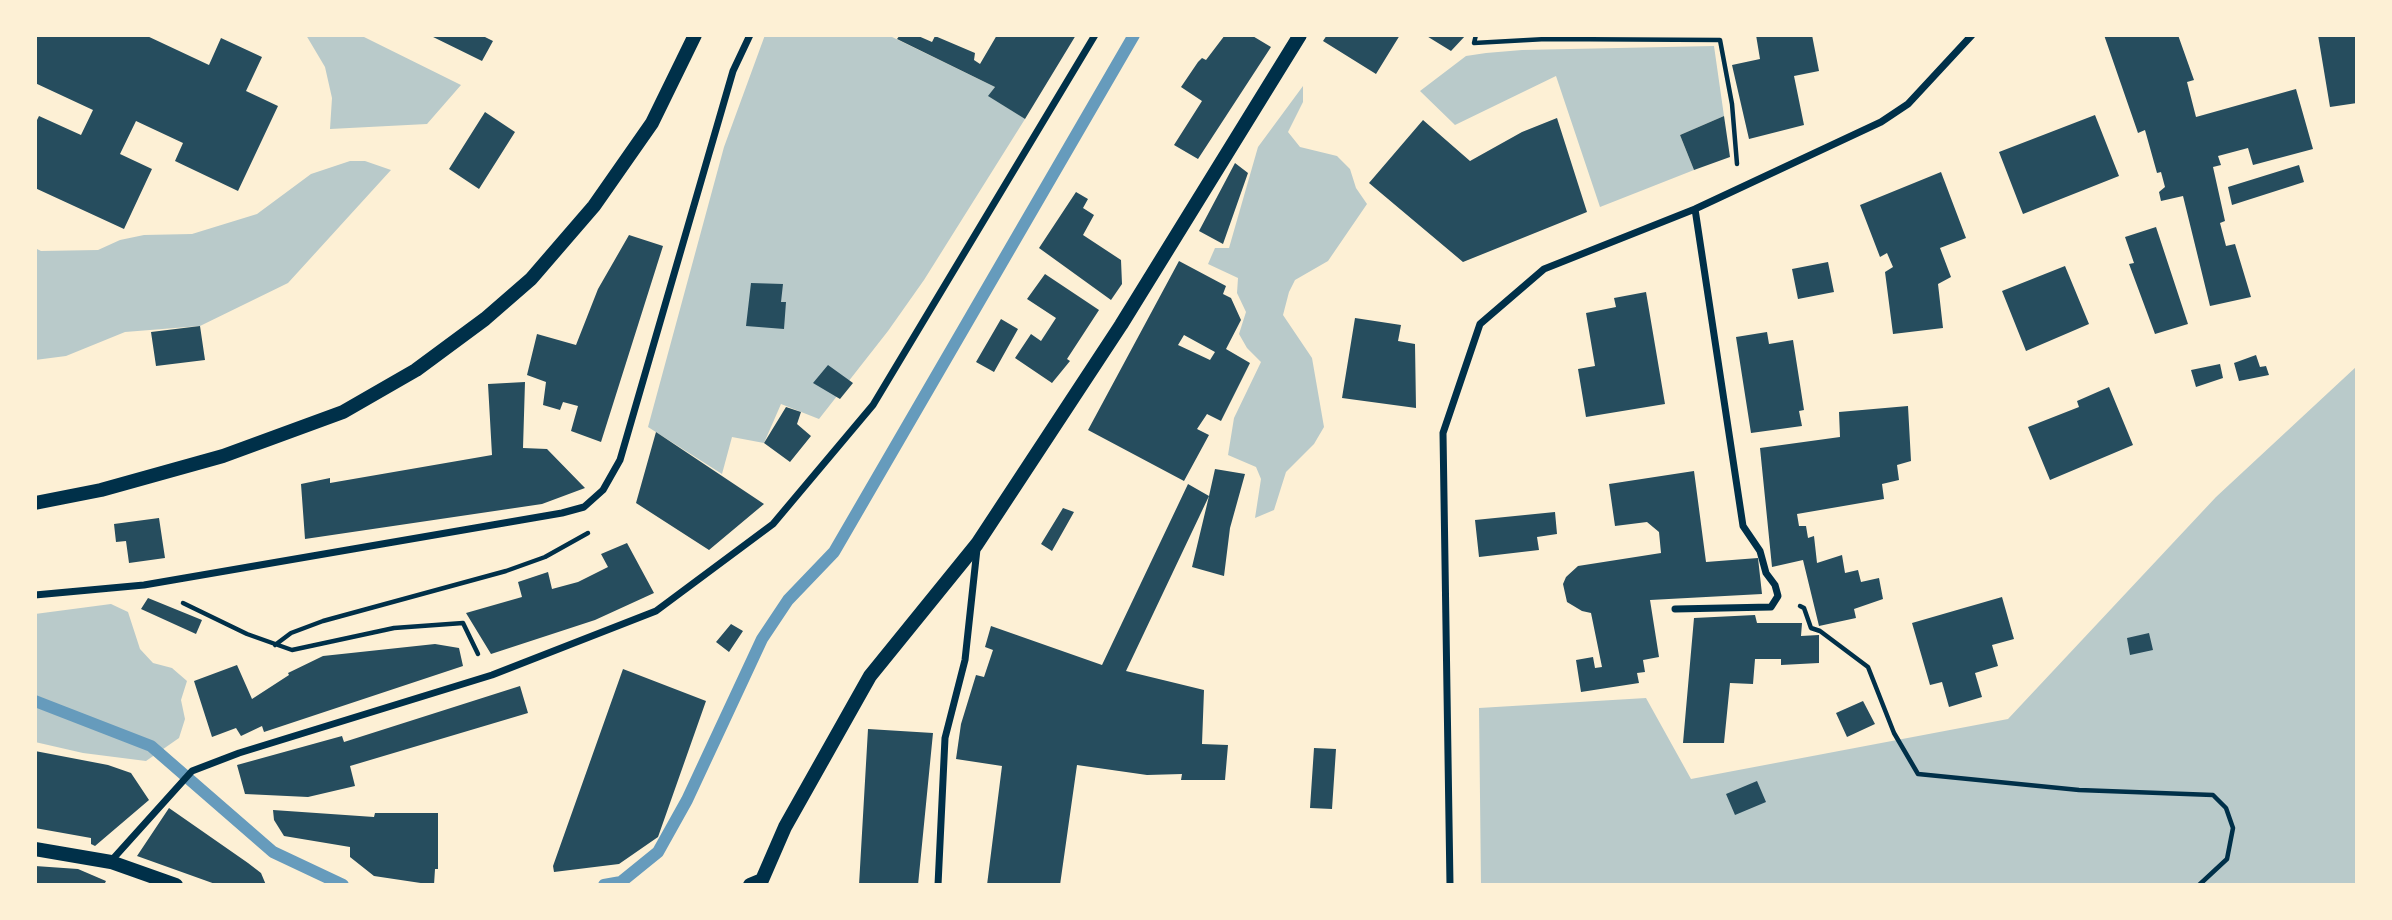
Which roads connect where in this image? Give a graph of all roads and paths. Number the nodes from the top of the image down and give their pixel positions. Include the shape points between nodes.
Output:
1 (695, 35) edge
2 (750, 35) edge
3 (1095, 35) edge
4 (1300, 35) edge
5 (1476, 35) edge
6 (1972, 35) edge
7 (1737, 160) dead end
8 (1695, 209) junction
9 (35, 503) edge
10 (592, 529) dead end
11 (977, 544) junction
12 (144, 585) junction
13 (35, 595) edge
14 (1778, 596) junction
15 (1675, 609) dead end
16 (275, 645) junction
17 (492, 676) junction
18 (35, 849) edge
19 (111, 862) junction
20 (758, 883) edge
21 (176, 885) edge
22 (938, 885) edge
23 (1450, 885) edge
24 (2199, 885) edge

1 - 9 main road via 652,123 594,206 531,279 416,370 343,412 213,460
2 - 12 street via 733,71 620,460 603,490 584,507 562,513
3 - 17 street via 873,405 774,524 656,611
4 - 11 main road via 1121,325
5 - 7 path via 1474,43 1720,40
6 - 8 street via 1908,104 1881,122
8 - 14 street via 1743,526 1760,551
8 - 23 street via 1544,269 1480,324 1443,433
10 - 16 path via 545,557 323,621 291,633
11 - 20 main road via 870,676
11 - 22 street via 965,660 945,737
12 - 13 street
12 - 16 path
14 - 15 street via 1771,607
14 - 24 path via 1804,608 1811,628 1868,667 1894,733 1918,774 2079,790 2213,795 2226,808 2233,828 2227,859
16 - 17 path via 292,650 394,628 463,623
17 - 19 street via 192,771
18 - 19 main road
19 - 21 main road

